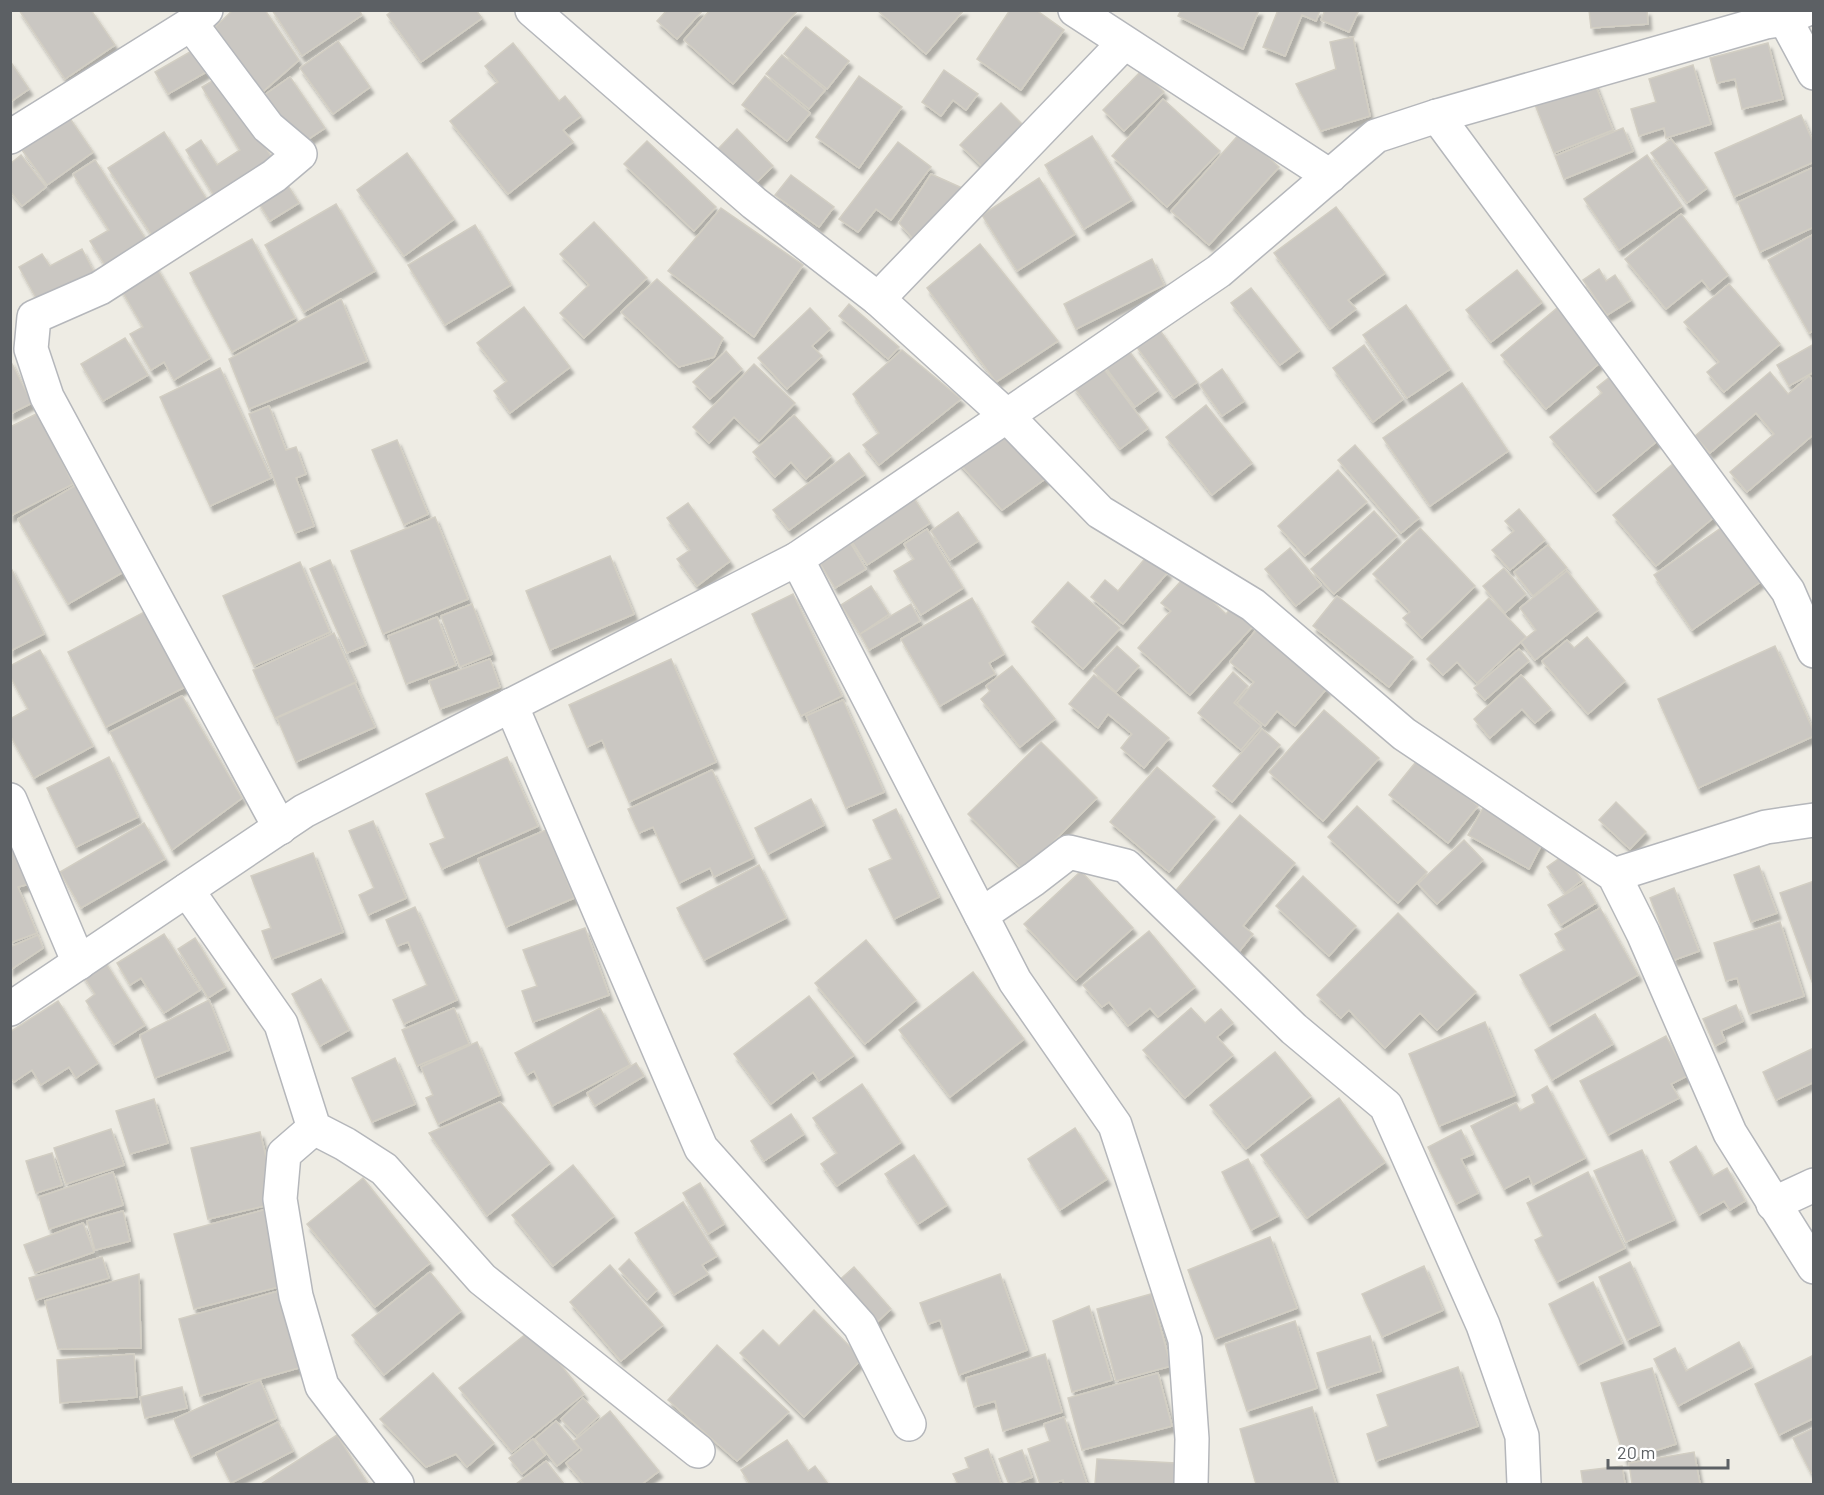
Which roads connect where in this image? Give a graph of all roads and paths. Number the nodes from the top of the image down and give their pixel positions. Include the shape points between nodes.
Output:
1 (532, 10) edge
2 (1075, 10) edge
3 (1781, 16) edge
4 (199, 17) edge
5 (1124, 43) junction
6 (1814, 73) edge
7 (1437, 116) junction
8 (10, 137) edge
9 (1330, 176) junction
10 (878, 299) junction
11 (1007, 416) junction
12 (797, 559) junction
13 (1814, 651) edge
14 (511, 705) junction
15 (10, 800) edge
16 (1814, 820) edge
17 (280, 828) junction
18 (1614, 875) junction
19 (187, 890) junction
20 (981, 915) junction
21 (79, 963) junction
22 (10, 1009) edge
23 (314, 1128) junction
24 (1814, 1185) edge
25 (1773, 1204) junction
26 (1814, 1267) edge
27 (909, 1425) dead end
28 (698, 1451) dead end
29 (397, 1485) edge
30 (1191, 1485) edge
31 (1524, 1485) edge

1 - 10 street via 754,203
2 - 5 street
3 - 6 street
3 - 7 street
4 - 8 street
4 - 17 street via 268,127 300,154 274,176 100,288 34,316 31,348 47,398
5 - 9 street
5 - 10 street
7 - 9 street via 1376,136
7 - 13 street via 1788,591
9 - 11 street via 1219,271
10 - 11 street
11 - 12 street
11 - 18 street via 1100,512 1253,605 1404,734
12 - 14 street
12 - 20 street
14 - 17 street via 304,811
14 - 27 street via 701,1149 860,1326
15 - 21 street
16 - 18 street via 1766,827
17 - 19 street
18 - 25 street via 1730,1133
19 - 21 street
19 - 23 street via 281,1024
20 - 30 street via 1015,981 1115,1125 1185,1340
20 - 31 street via 1069,852 1126,866 1294,1029 1386,1106 1483,1325 1522,1436
21 - 22 street
23 - 28 street via 384,1170 482,1279
23 - 29 street via 284,1154 280,1199 296,1296 322,1386
24 - 25 street
25 - 26 street

